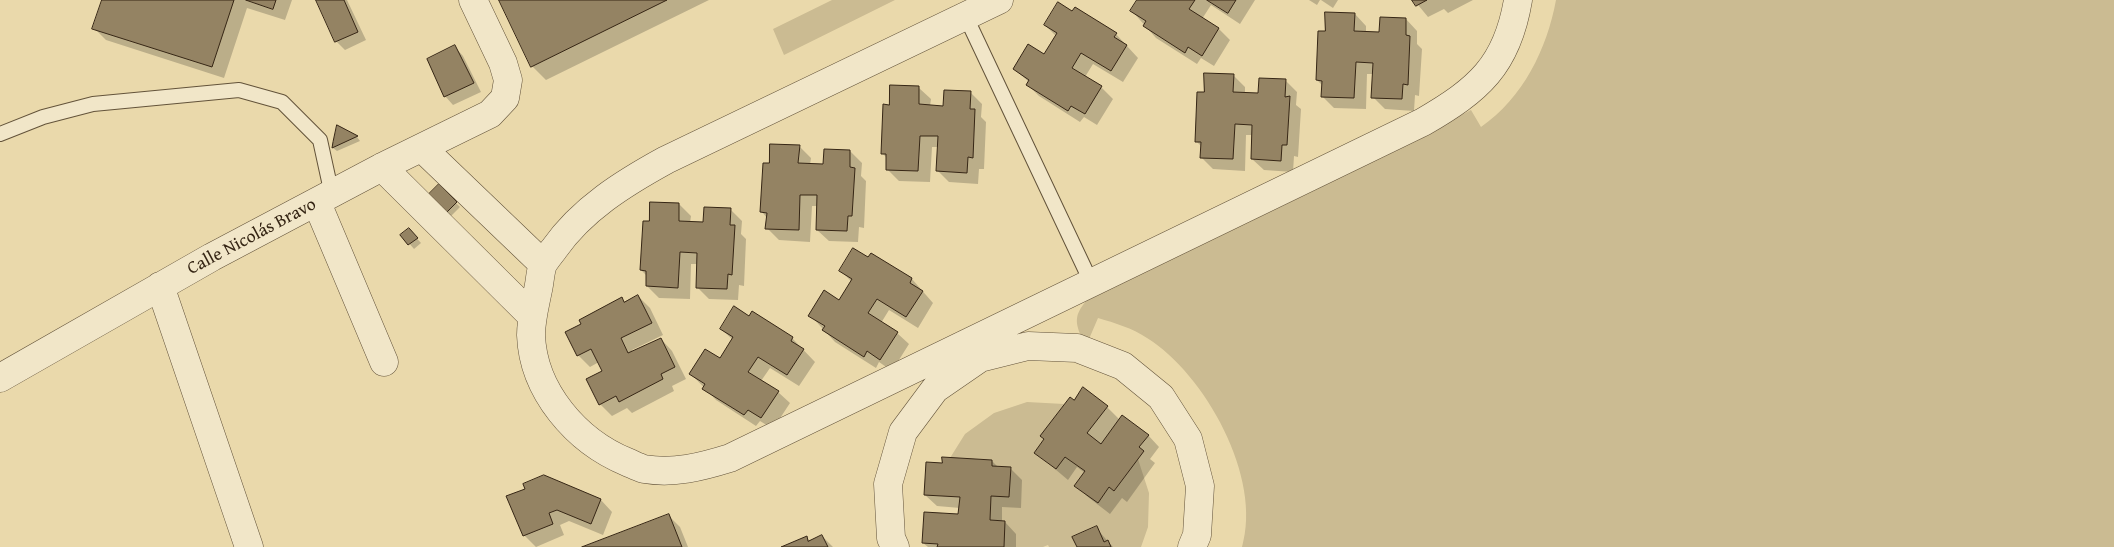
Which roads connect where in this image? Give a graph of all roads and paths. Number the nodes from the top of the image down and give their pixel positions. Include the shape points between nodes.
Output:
1 (473, 0) edge
2 (999, 0) edge
3 (1518, 0) edge
4 (966, 17) junction
5 (0, 134) edge
6 (422, 148) junction
7 (382, 167) junction
8 (324, 199) junction
9 (543, 264) junction
10 (1092, 284) junction
11 (160, 286) junction
12 (532, 316) junction
13 (976, 350) junction
14 (384, 362) dead end
15 (0, 378) edge
16 (250, 547) edge
17 (894, 547) edge
18 (1192, 547) edge

1 - 6 street, Calle Nicolás Bravo via 503,63 508,80 505,98 490,114
2 - 4 street
3 - 10 street via 1514,22 1502,51 1483,80 1456,103
4 - 9 street via 624,183 566,232
4 - 10 lane
5 - 8 lane via 43,117 93,104 239,90 282,102 320,140
6 - 7 street, Calle Nicolás Bravo
6 - 9 street
7 - 8 street, Calle Nicolás Bravo
7 - 12 street
8 - 11 street, Calle Nicolás Bravo
8 - 14 street
9 - 12 street
10 - 13 street
11 - 15 street, Calle Nicolás Bravo
11 - 16 street
12 - 13 street via 531,336 543,384 570,423 590,442 612,456 643,468 670,471 695,469 730,458
13 - 17 street via 935,389 903,432 888,484
13 - 18 street via 1028,346 1077,348 1123,366 1161,397 1188,438 1200,486 1197,535

